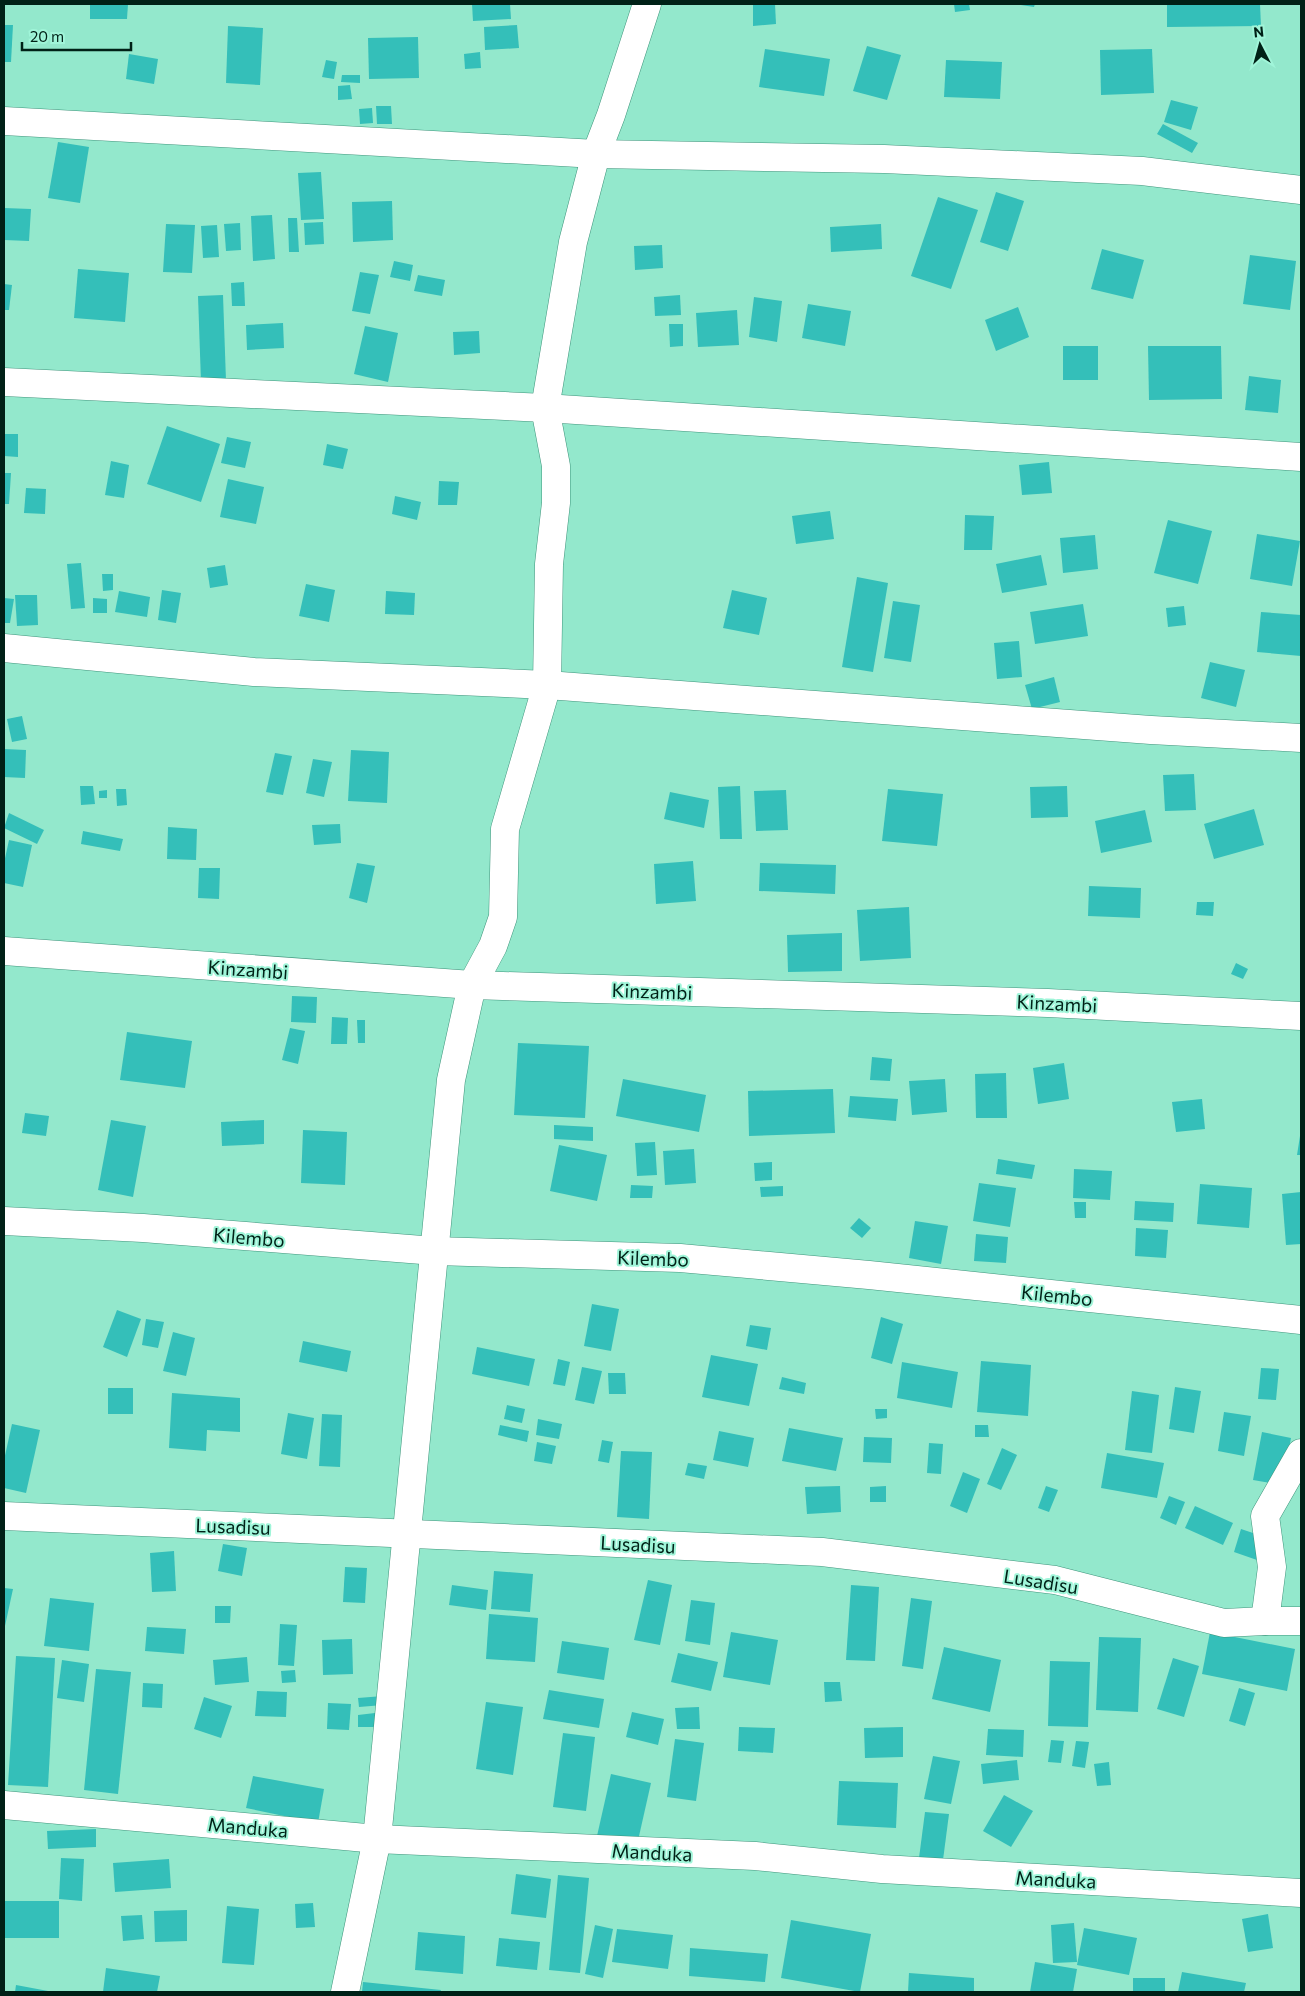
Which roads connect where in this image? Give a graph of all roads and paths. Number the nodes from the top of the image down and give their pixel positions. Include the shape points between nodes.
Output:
1 (647, 4) edge
2 (4, 121) edge
3 (596, 154) junction
4 (1301, 190) edge
5 (4, 382) edge
6 (545, 408) junction
7 (1301, 456) edge
8 (4, 648) edge
9 (547, 685) junction
10 (1301, 738) edge
11 (4, 951) edge
12 (472, 985) junction
13 (1301, 1016) edge
14 (4, 1221) edge
15 (435, 1251) junction
16 (1301, 1320) edge
17 (1301, 1452) edge
18 (4, 1516) edge
19 (408, 1533) junction
20 (1265, 1621) junction
21 (1301, 1621) edge
22 (4, 1805) edge
23 (377, 1839) junction
24 (1301, 1893) edge
25 (345, 1992) edge

1 - 3 street
2 - 3 street
3 - 4 street via 884,159 1142,171
3 - 6 street via 573,242
5 - 6 street
6 - 7 street
6 - 9 street via 556,466 549,564
8 - 9 street via 254,672
9 - 10 street via 1151,730
9 - 12 street via 505,829 503,917 493,946
11 - 12 street, Kinzambi
12 - 13 street, Kinzambi via 1048,1002
12 - 15 street via 451,1080
14 - 15 street, Kilembo via 144,1228
15 - 16 street, Kilembo via 680,1258
15 - 19 street
17 - 20 street via 1265,1516 1272,1566
18 - 19 street, Lusadisu
19 - 20 street, Lusadisu via 822,1552 1055,1580 1224,1623
19 - 23 street
20 - 21 street, Lusadisu
22 - 23 street, Manduka
23 - 24 street, Manduka via 755,1856 882,1869
23 - 25 street

